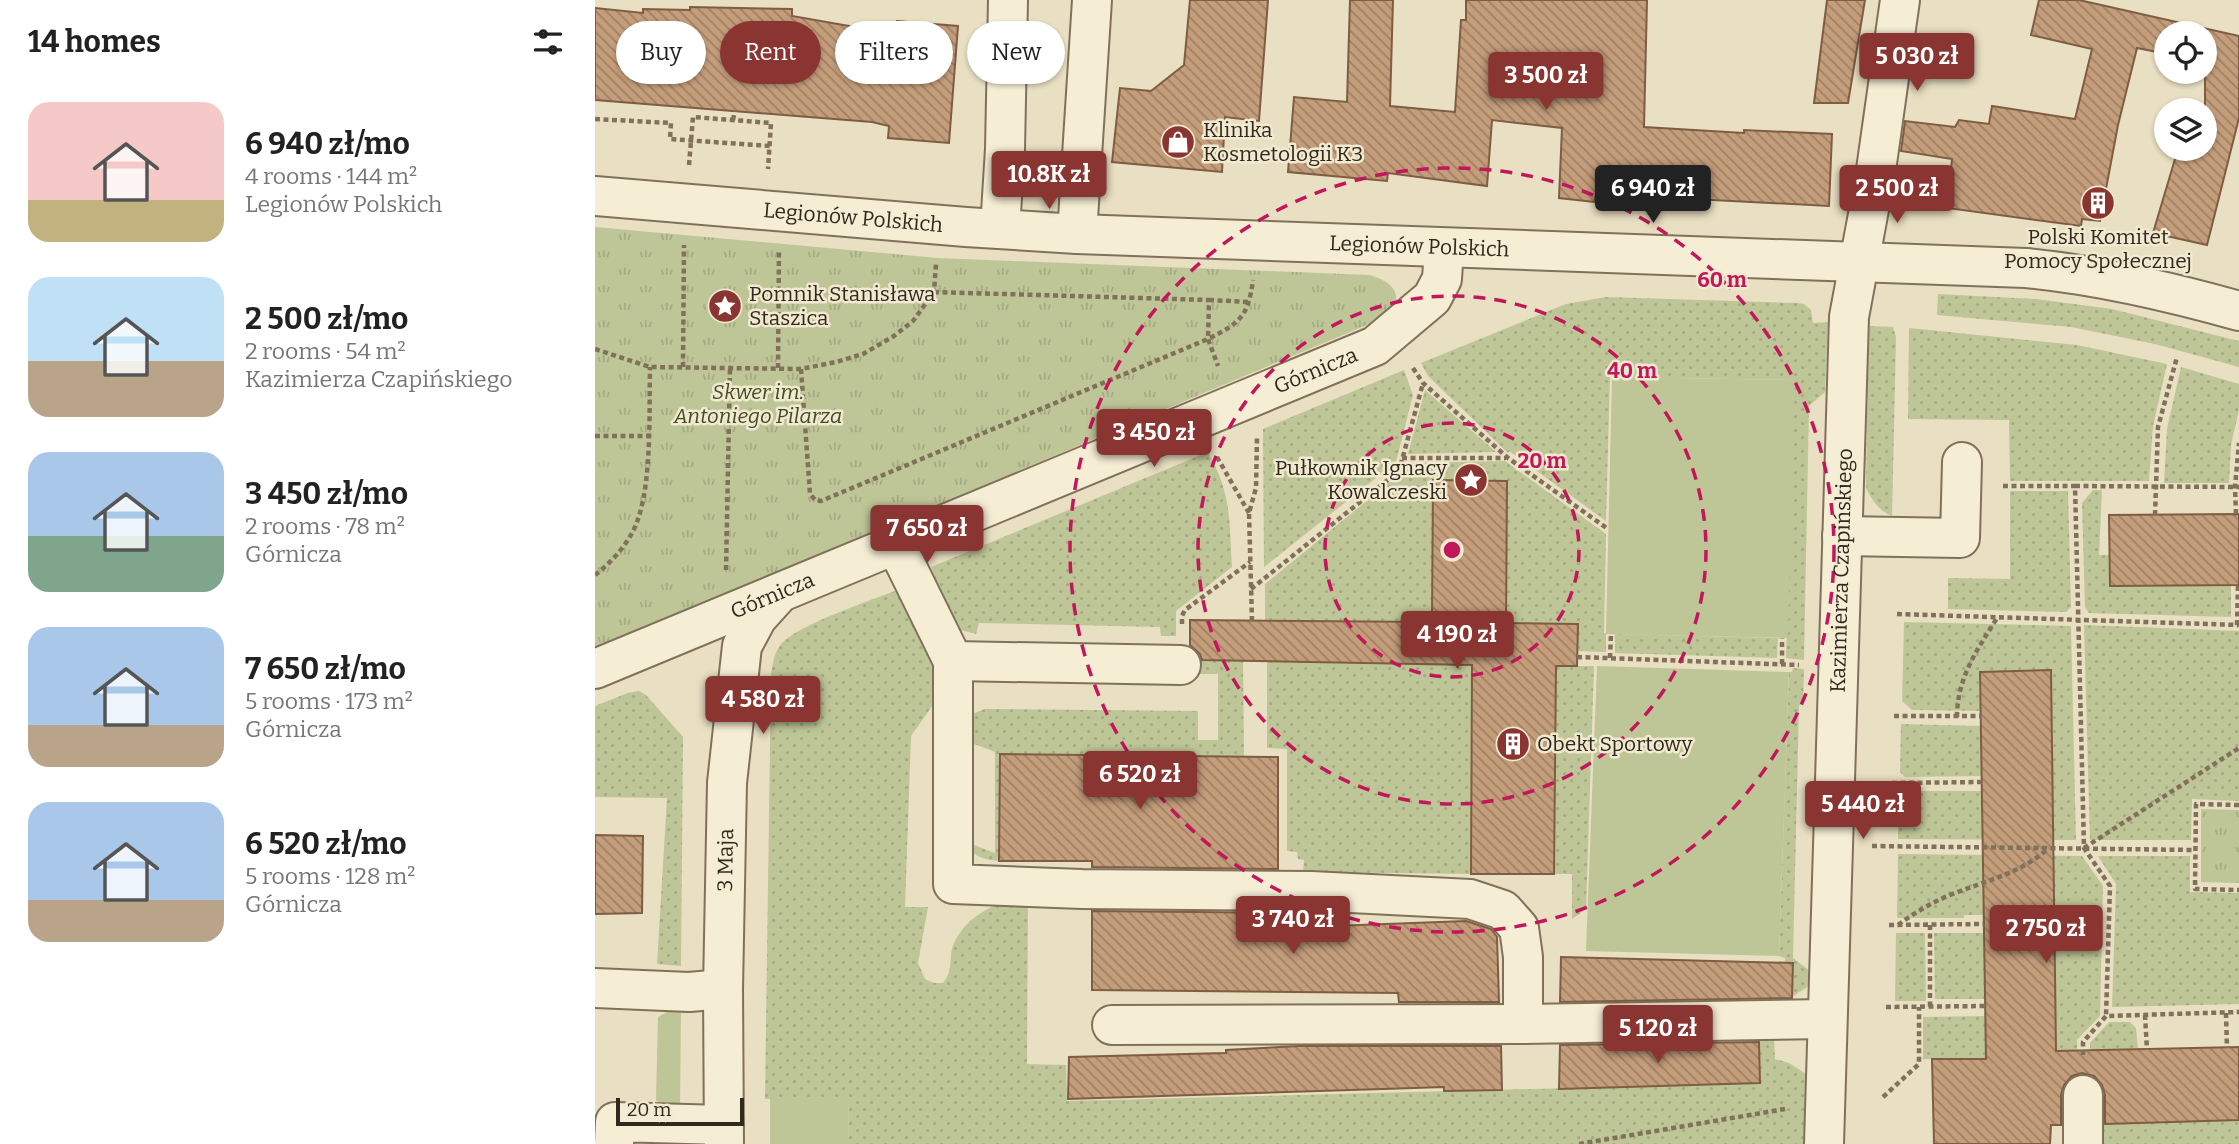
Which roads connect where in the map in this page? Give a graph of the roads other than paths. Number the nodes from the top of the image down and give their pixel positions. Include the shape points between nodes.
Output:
1 (1008, 0) edge
2 (1092, 0) edge
3 (1900, 0) edge
4 (595, 197) edge
5 (1000, 229) junction
6 (1077, 233) junction
7 (1444, 248) junction
8 (1860, 262) junction
9 (2239, 311) edge
10 (1962, 474) road end
11 (1842, 536) junction
12 (896, 545) junction
13 (780, 593) junction
14 (953, 661) junction
15 (1181, 665) dead end
16 (595, 669) edge
17 (595, 988) edge
18 (723, 989) junction
19 (1827, 1019) junction
20 (1112, 1024) dead end
21 (1523, 1024) junction
22 (2083, 1094) road end
23 (724, 1134) edge
24 (614, 1144) edge
25 (1824, 1144) edge
26 (2083, 1144) edge

1 - 5 street
2 - 6 street
3 - 8 street, Kazimierza Czapińskiego
4 - 5 street, Legionów Polskich
5 - 6 street, Legionów Polskich
6 - 7 street, Legionów Polskich
7 - 8 street, Legionów Polskich
7 - 12 street, Górnicza via 1442,279 1432,298 1375,346
8 - 9 street, Legionów Polskich via 2076,274 2149,286
8 - 11 street, Kazimierza Czapińskiego via 1849,317
10 - 11 street via 1960,538
11 - 19 street, Kazimierza Czapińskiego
12 - 13 street, Górnicza
12 - 14 street
13 - 16 street, Górnicza
13 - 18 street, 3 Maja via 748,630 739,661 727,783
14 - 15 street
14 - 21 street via 953,884 1470,899 1503,910 1518,928
17 - 18 street
18 - 23 street, 3 Maja
19 - 21 street
19 - 25 street, Kazimierza Czapińskiego
20 - 21 street
22 - 26 street
23 - 24 street via 615,1122

